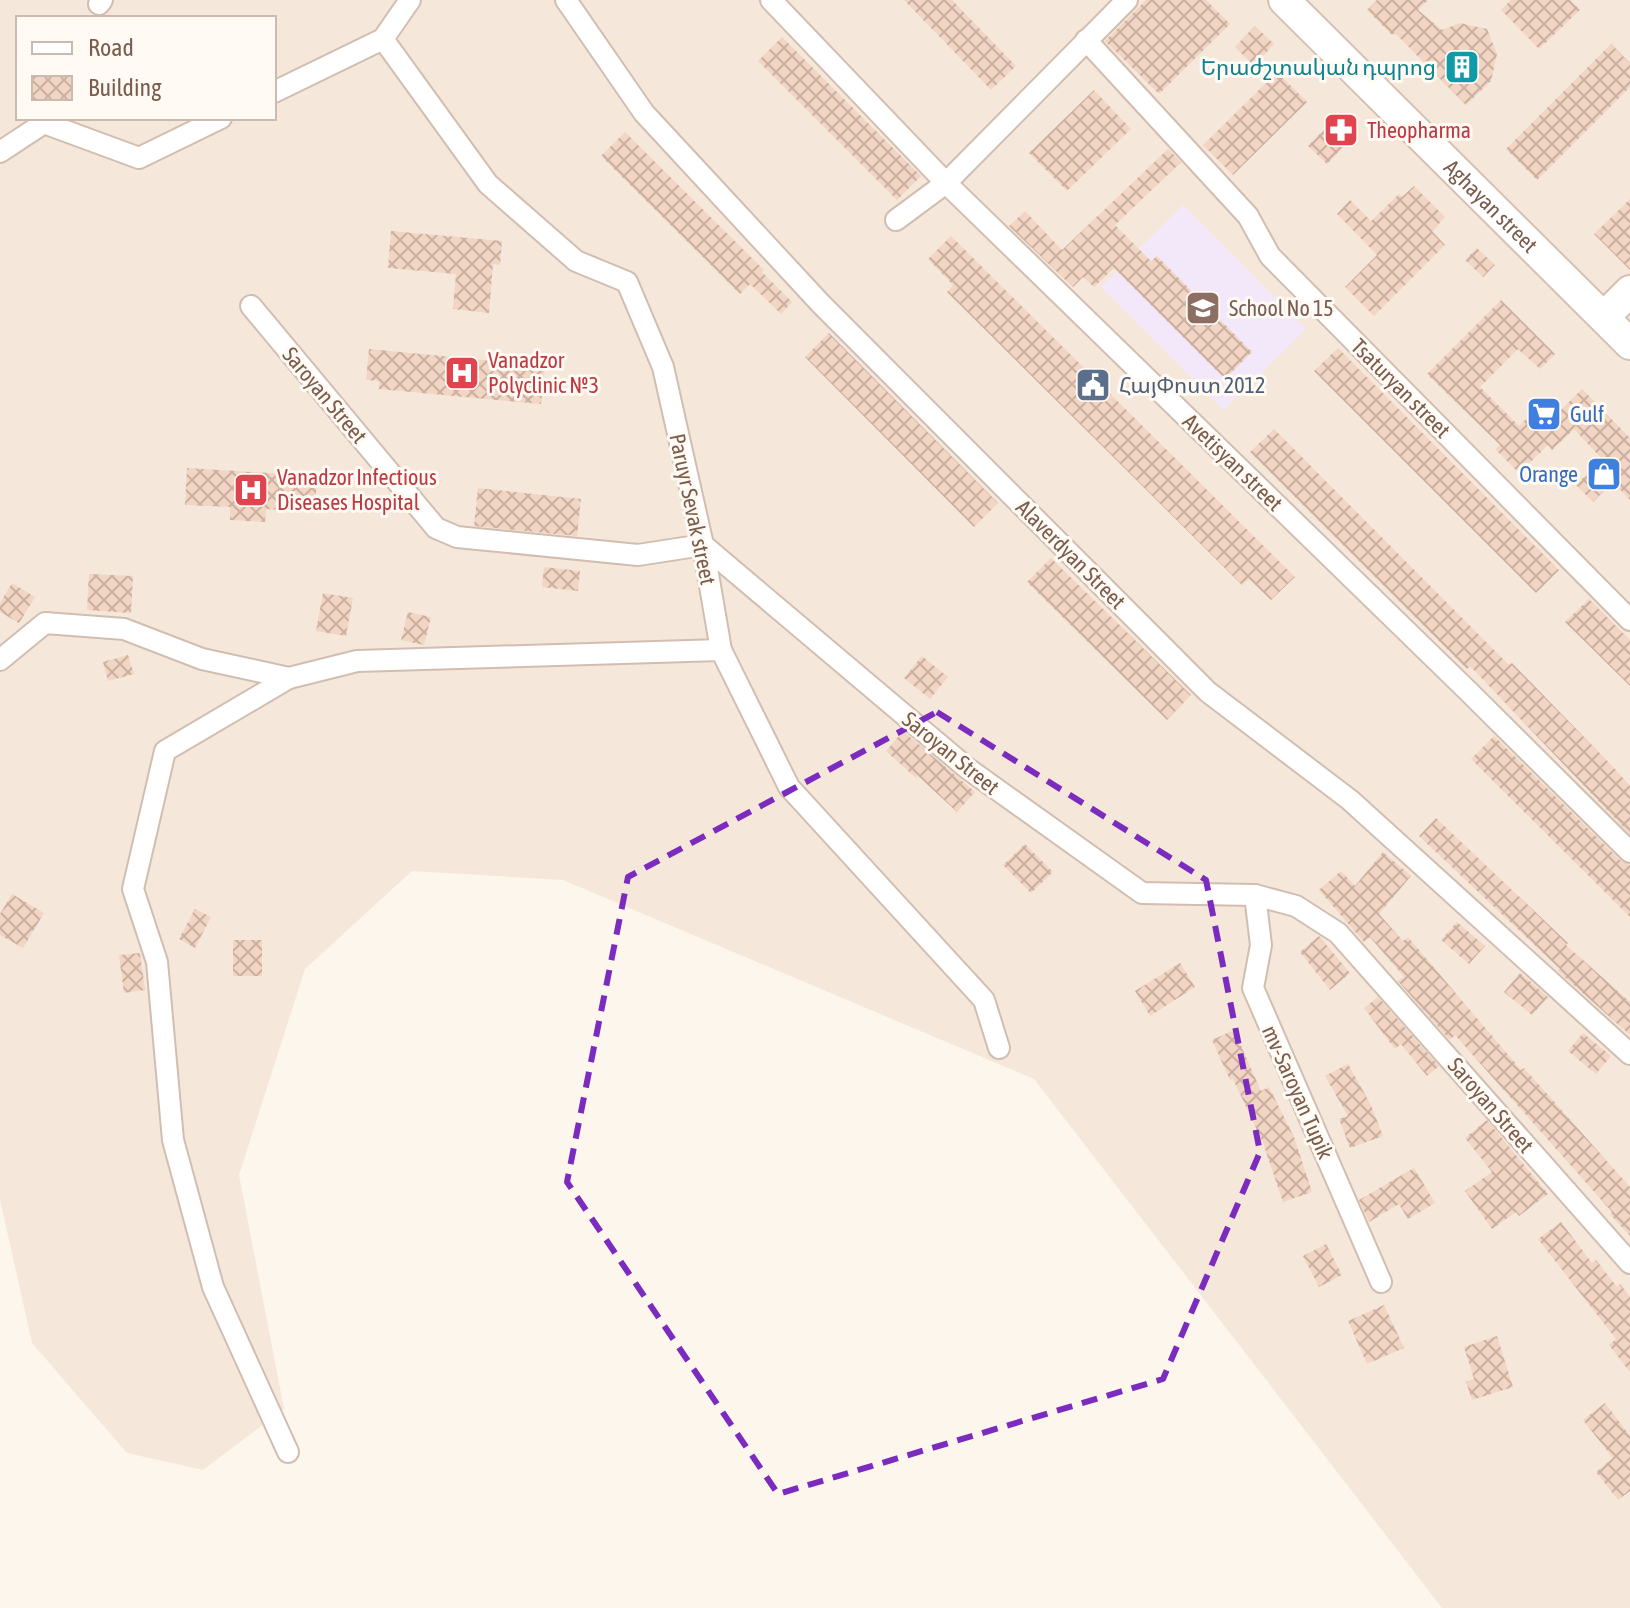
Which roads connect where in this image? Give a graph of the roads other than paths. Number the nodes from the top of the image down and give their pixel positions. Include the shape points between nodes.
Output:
1 (410, 0) edge
2 (566, 0) edge
3 (771, 0) edge
4 (1126, 0) edge
5 (1284, 0) edge
6 (383, 39) junction
7 (1086, 40) junction
8 (276, 91) edge
9 (217, 120) edge
10 (0, 152) edge
11 (946, 183) junction
12 (896, 220) dead end
13 (1630, 291) edge
14 (251, 306) dead end
15 (1604, 317) junction
16 (1630, 344) edge
17 (703, 545) junction
18 (1630, 620) edge
19 (721, 650) junction
20 (0, 660) edge
21 (289, 678) junction
22 (1630, 852) edge
23 (1255, 895) junction
24 (999, 1048) dead end
25 (1630, 1054) edge
26 (1630, 1263) edge
27 (1381, 1282) dead end
28 (288, 1452) dead end

1 - 6 street
2 - 25 street, Alaverdyan Street via 644,113 821,304 1208,692 1350,800
3 - 11 street, Avetisyan street
4 - 7 street
5 - 15 main road, Aghayan street
6 - 8 street
6 - 17 street, Paruyr Sevak street via 488,184 576,261 627,282 663,367
7 - 11 street
7 - 18 street, Tsaturyan street via 1248,216 1270,256
9 - 10 street via 139,158 44,123
11 - 12 street
11 - 22 street, Avetisyan street
13 - 15 main road
14 - 17 street, Saroyan Street via 436,528 457,537 638,555
15 - 16 main road, Aghayan street
17 - 19 street, Paruyr Sevak street
17 - 23 street, Saroyan Street via 967,768 1142,893
19 - 21 street via 357,661
19 - 24 street, Paruyr Sevak street via 789,787 984,1000
20 - 21 street via 45,623 124,629 202,659
21 - 28 street via 165,751 133,889 157,962 173,1140 213,1287
23 - 26 street, Saroyan Street via 1296,906 1338,933
23 - 27 street, mv-Saroyan Tupik via 1261,945 1253,988

